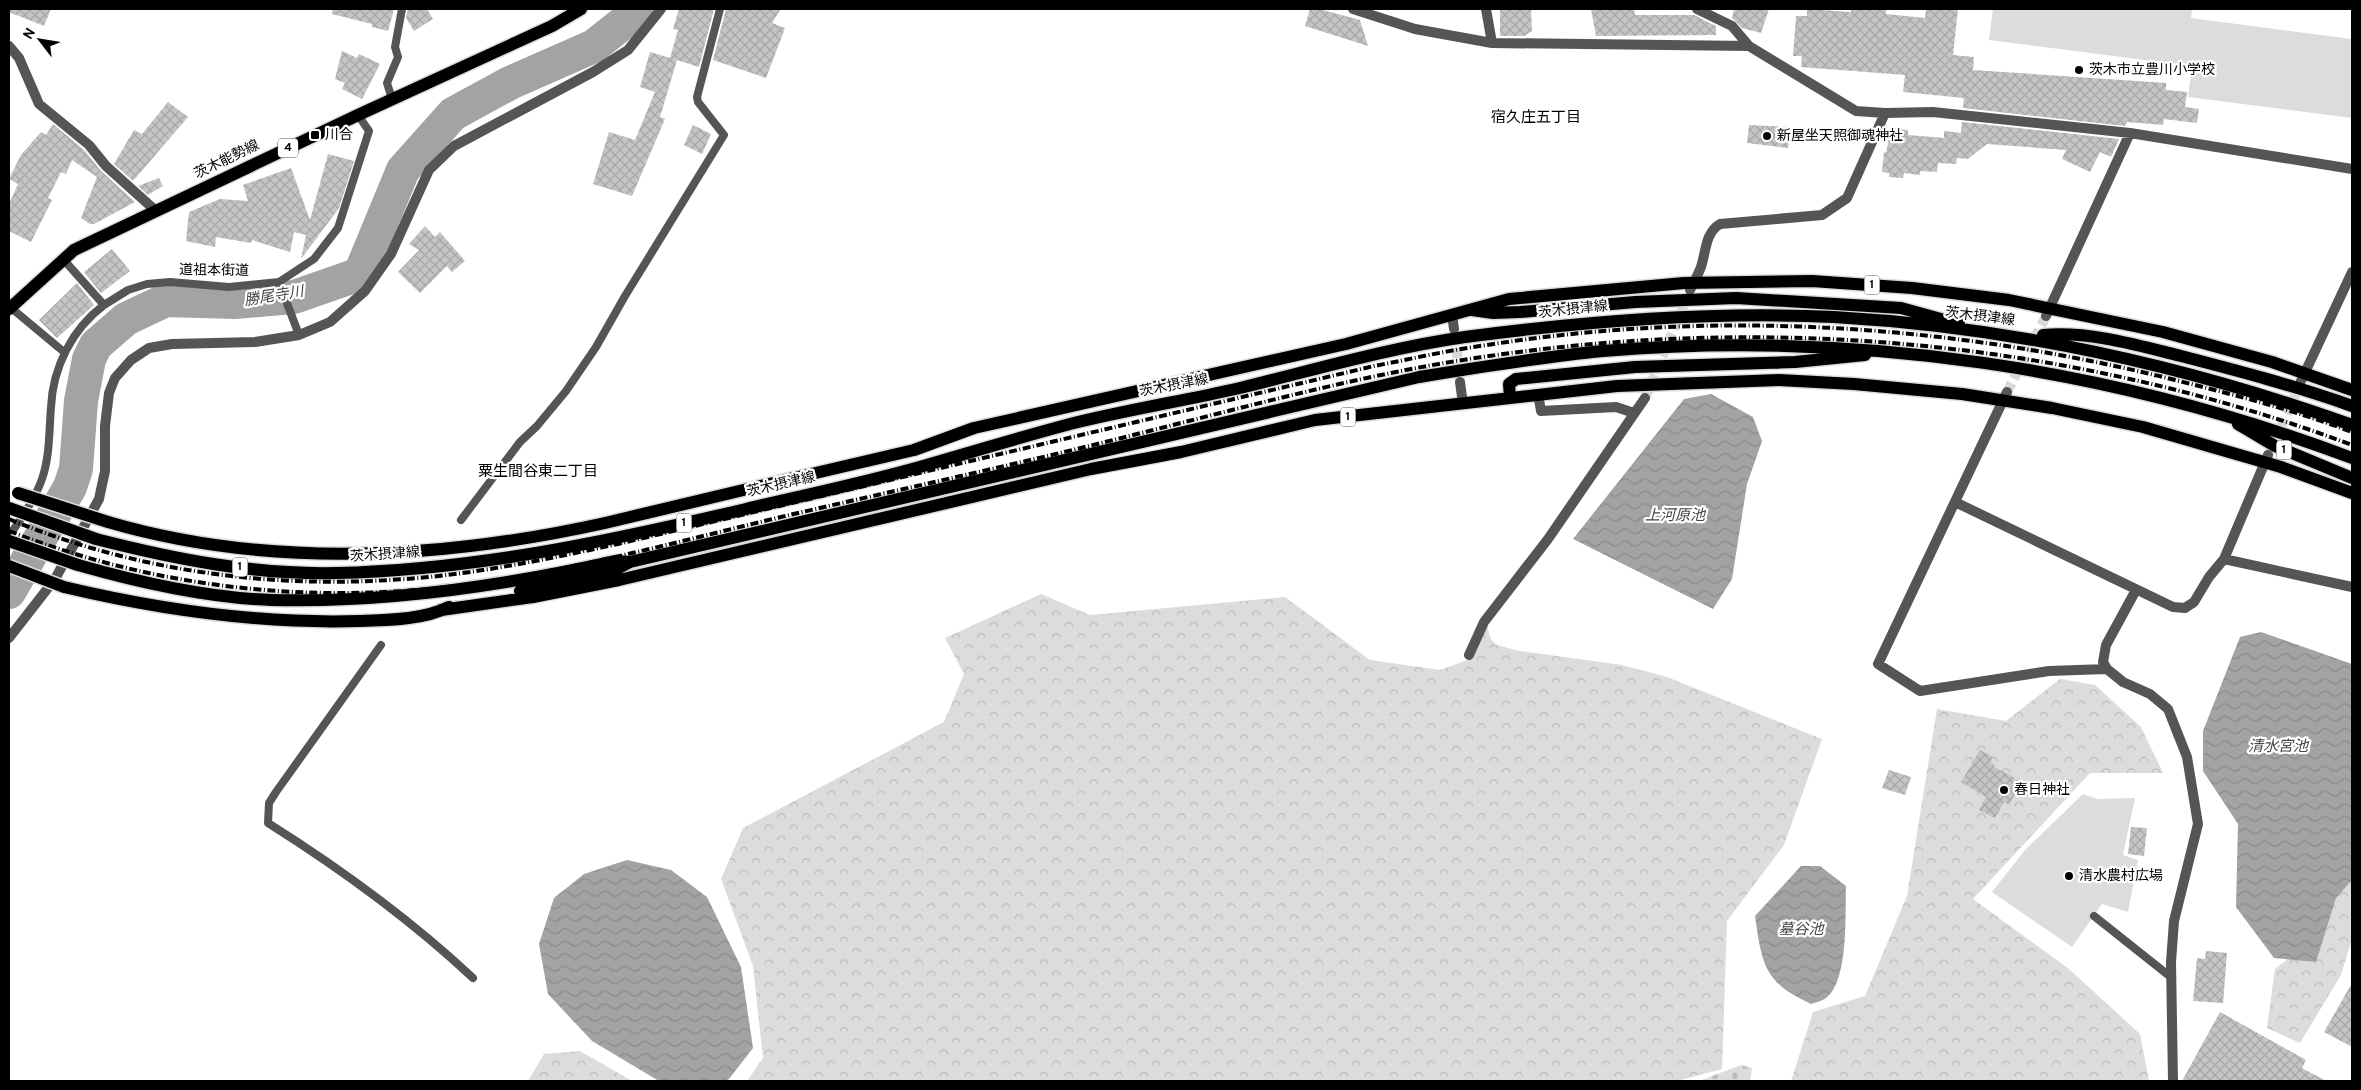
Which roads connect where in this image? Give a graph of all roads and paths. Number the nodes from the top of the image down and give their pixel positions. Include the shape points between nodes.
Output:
1 (402, 9) edge
2 (581, 9) edge
3 (661, 9) edge
4 (720, 9) edge
5 (1354, 9) edge
6 (1486, 9) edge
7 (1697, 9) edge
8 (1365, 11) edge
9 (1492, 43) junction
10 (9, 46) edge
11 (1749, 46) junction
12 (392, 99) junction
13 (1885, 113) junction
14 (358, 115) junction
15 (2130, 134) junction
16 (2352, 170) edge
17 (156, 211) junction
18 (63, 259) junction
19 (2352, 272) edge
20 (279, 282) junction
21 (1692, 286) junction
22 (104, 305) junction
23 (10, 308) edge
24 (1467, 310) junction
25 (2047, 312) junction
26 (1452, 314) junction
27 (1454, 329) tunnel mouth
28 (1977, 331) junction
29 (299, 335) junction
30 (2020, 337) junction
31 (1884, 351) junction
32 (64, 352) junction
33 (2303, 377) junction
34 (1460, 382) tunnel mouth
35 (2352, 390) edge
36 (1538, 394) junction
37 (2005, 396) junction
38 (1510, 398) junction
39 (1645, 398) tunnel mouth
40 (1462, 404) junction
41 (2352, 406) edge
42 (1634, 413) junction
43 (2221, 413) junction
44 (2352, 425) edge
45 (976, 450) junction
46 (2352, 458) edge
47 (2266, 459) junction
48 (807, 475) junction
49 (2352, 478) edge
50 (13, 491) edge
51 (2352, 493) edge
52 (1955, 502) junction
53 (9, 508) edge
54 (461, 520) dead end
55 (9, 536) edge
56 (9, 541) edge
57 (2224, 558) junction
58 (630, 562) junction
59 (9, 566) edge
60 (2352, 587) edge
61 (2136, 590) junction
62 (441, 610) junction
63 (9, 638) edge
64 (381, 646) dead end
65 (1469, 655) dead end
66 (2107, 669) junction
67 (2094, 916) dead end
68 (472, 978) dead end
69 (2172, 978) junction
70 (2174, 1081) edge

1 - 12 lane via 395,47 398,57 387,83
2 - 12 main road, 茨木能勢線 / 4 via 552,26
3 - 29 street via 628,50 454,146 429,170 391,254 365,291 330,322
4 - 54 lane via 697,98 724,135 566,391 520,442
5 - 8 street
6 - 9 street
7 - 11 street via 1732,26
8 - 9 street via 1415,29
9 - 11 street
10 - 17 street via 19,58 39,104 89,145 106,166
11 - 13 street via 1856,111
12 - 14 main road, 茨木能勢線 / 4
13 - 15 street via 1933,112
13 - 21 street via 1847,198 1822,215 1720,224 1709,236
14 - 17 main road, 茨木能勢線 / 4
14 - 20 lane, 道祖本街道 via 369,131 338,228 314,259
15 - 16 street
15 - 25 street
17 - 18 main road, 茨木能勢線 / 4 via 74,250
18 - 22 lane
18 - 23 main road, 茨木能勢線 / 4
19 - 33 street
20 - 22 lane, 道祖本街道 via 229,287 170,282 147,284 128,290
20 - 29 lane
21 - 24 main road, 1 via 1534,295
21 - 25 main road, 1 via 1812,282 1912,288
22 - 32 lane, 道祖本街道 via 83,325
23 - 32 lane
24 - 26 main road, 1
24 - 28 main road, 1 via 1520,312 1662,300 1736,298 1901,308 1950,320
25 - 33 main road, 1 via 2163,332
26 - 27 street
26 - 48 main road, 1 via 1346,344 974,428 914,450
28 - 30 main road, 茨木摂津線 / 1
28 - 45 main road, 茨木摂津線 / 1 via 1836,318 1723,316 1609,321 1463,338 1386,351 1231,390 1070,424
29 - 63 street via 256,342 172,344 143,351 125,366 109,393 105,471 99,499 55,579
30 - 41 main road via 2066,335 2109,340 2312,391
30 - 44 main road, 茨木摂津線 / 1 via 2188,373
31 - 38 main road, 1 via 1813,361 1635,367 1516,379 1509,384
31 - 43 main road, 1 via 2054,373
31 - 58 main road, 1 via 1786,346 1643,349 1462,370 1266,411
32 - 55 lane, 道祖本街道 via 52,394 49,442 42,480
33 - 35 main road, 1
34 - 40 street
36 - 37 main road, 1 via 1617,386 1779,380
36 - 38 main road, 1
36 - 42 street via 1541,411 1616,407
37 - 47 main road, 1
37 - 52 street
38 - 40 main road, 1
39 - 42 street
40 - 62 main road, 1 via 1315,420 619,580
42 - 65 street via 1548,538 1484,622
43 - 46 main road, 1
43 - 49 main road, 1 via 2275,446
45 - 48 main road, 1
45 - 53 main road, 茨木摂津線 / 1, bridge via 616,540 496,560 332,573 276,571 190,560 96,540
47 - 51 main road, 1
47 - 57 street
48 - 50 main road, 1, bridge via 604,523 524,538 451,549 324,553 191,542 108,522
52 - 61 street
52 - 66 street via 1878,664 1920,691 2049,671
56 - 58 main road, 1, bridge via 78,565 169,587 239,598 281,600 454,590 615,561
57 - 60 street
57 - 61 street via 2194,602 2185,608 2173,607
58 - 62 main road via 615,570 454,604
59 - 62 main road, bridge via 64,587 194,612 285,621 395,620
61 - 66 street via 2104,651
64 - 68 lane via 269,803 268,824 336,866 432,940
66 - 69 street via 2123,682 2162,702 2168,709 2187,757 2198,824 2174,921
67 - 69 lane
69 - 70 street

